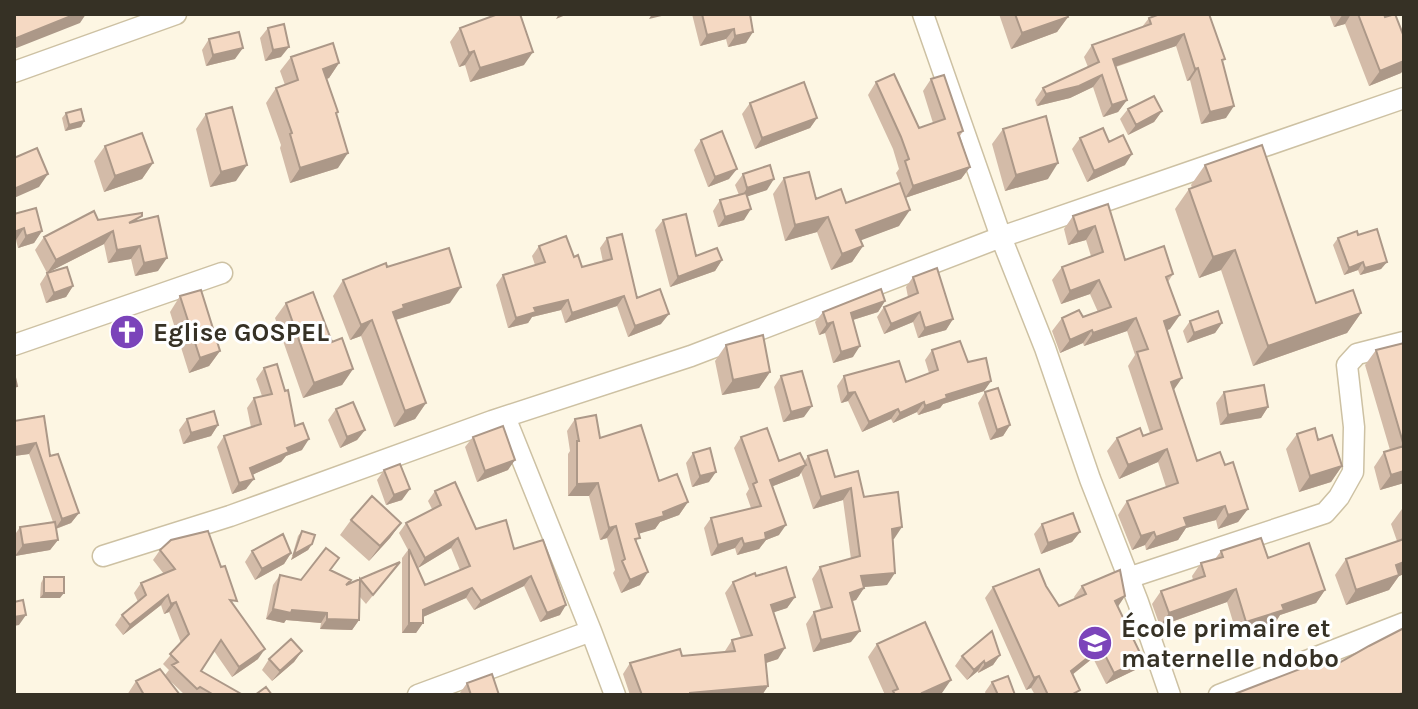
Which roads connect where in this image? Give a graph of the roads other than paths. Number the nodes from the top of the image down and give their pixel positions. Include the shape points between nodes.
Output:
1 (176, 14) edge
2 (923, 14) edge
3 (14, 72) edge
4 (1404, 98) edge
5 (1001, 237) junction
6 (222, 273) dead end
7 (1404, 342) edge
8 (14, 345) edge
9 (505, 417) junction
10 (103, 556) dead end
11 (1128, 578) junction
12 (1404, 623) edge
13 (591, 631) junction
14 (418, 695) edge
15 (615, 695) edge
16 (1170, 695) edge
17 (1219, 695) edge

1 - 3 street
2 - 5 street
4 - 5 street
5 - 9 street via 691,356
5 - 11 street
6 - 8 street
7 - 11 street via 1357,354 1347,365 1353,472 1325,513
9 - 10 street
9 - 13 street
11 - 16 street
12 - 17 street
13 - 14 street
13 - 15 street

